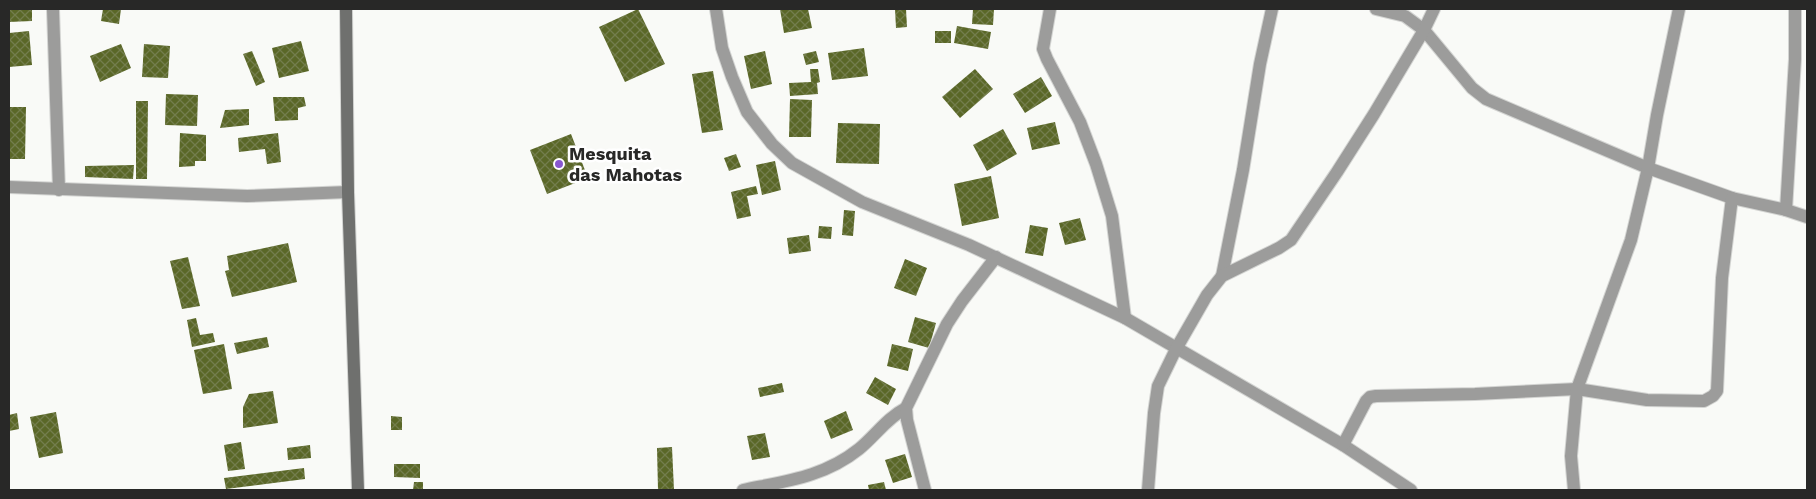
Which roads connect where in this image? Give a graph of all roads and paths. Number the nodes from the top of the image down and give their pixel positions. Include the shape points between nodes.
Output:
1 (53, 9) edge
2 (346, 9) edge
3 (716, 9) edge
4 (1050, 9) edge
5 (1272, 9) edge
6 (1376, 9) edge
7 (1434, 9) edge
8 (1679, 9) edge
9 (1795, 9) edge
10 (1424, 30) junction
11 (1801, 58) edge
12 (1648, 168) junction
13 (9, 187) edge
14 (59, 190) junction
15 (348, 192) junction
16 (1732, 198) junction
17 (1786, 210) junction
18 (1807, 217) edge
19 (996, 258) junction
20 (1222, 276) junction
21 (1125, 318) junction
22 (1176, 349) junction
23 (1577, 389) junction
24 (906, 408) junction
25 (1343, 445) junction
26 (358, 490) edge
27 (744, 490) edge
28 (925, 490) edge
29 (1148, 490) edge
30 (1411, 490) edge
31 (1574, 490) edge

1 - 14 street
2 - 15 street
3 - 19 street via 722,48 747,112 792,164 862,202
4 - 21 street via 1043,49 1080,122 1112,216
5 - 20 street
6 - 10 street via 1405,16
7 - 10 street
8 - 12 street
9 - 11 street
10 - 12 street via 1472,88 1486,99
10 - 20 street via 1291,240
11 - 17 street
12 - 16 street
12 - 23 street via 1632,240
13 - 14 street
14 - 15 street via 246,196
15 - 26 street
16 - 17 street
16 - 23 street via 1722,278 1717,391 1713,396 1704,401 1677,402
17 - 18 street
19 - 21 street
19 - 24 street via 947,324
20 - 22 street via 1207,295
21 - 22 street
22 - 25 street
22 - 29 street via 1158,386
23 - 25 street via 1370,397
23 - 31 street via 1571,456
24 - 27 street via 896,413 836,466 808,476
24 - 28 street
25 - 30 street

